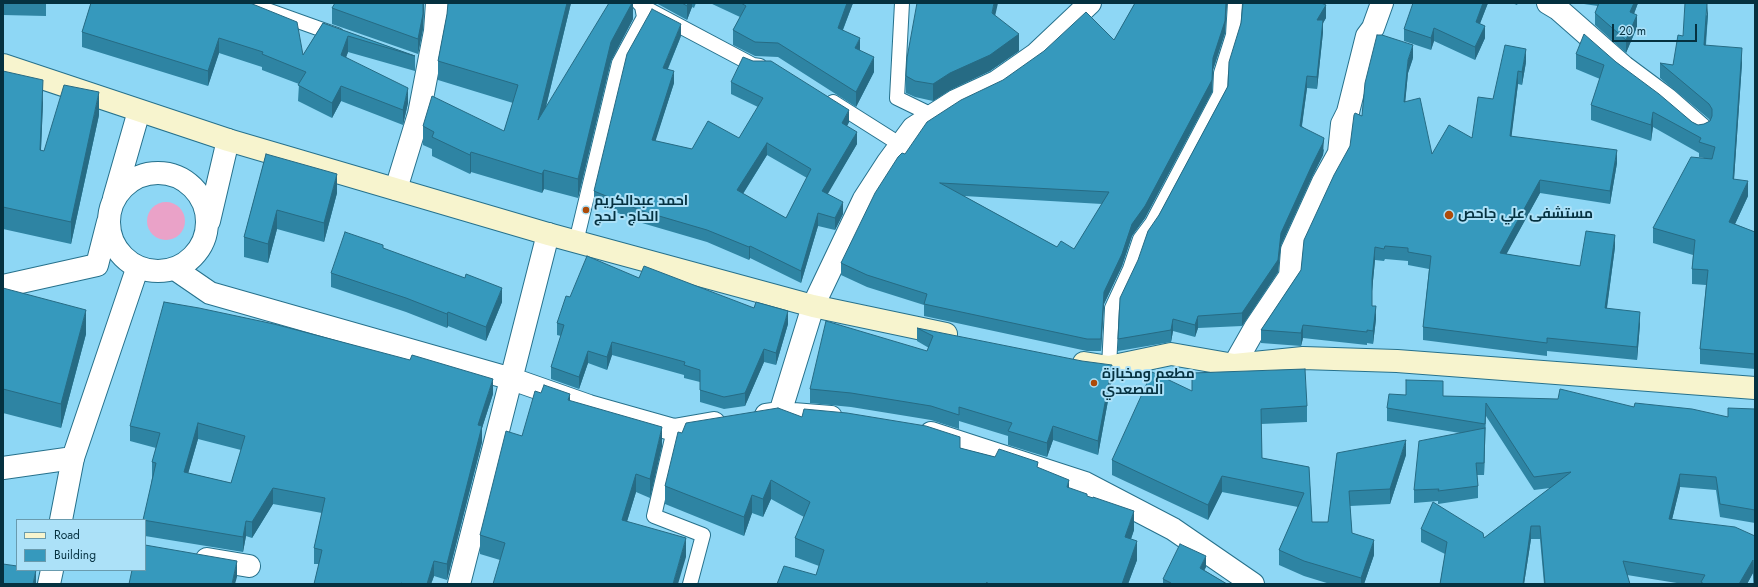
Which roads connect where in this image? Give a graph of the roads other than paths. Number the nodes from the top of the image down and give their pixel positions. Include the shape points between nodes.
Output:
1 (249, 3) edge
2 (437, 3) edge
3 (902, 3) edge
4 (1090, 3) edge
5 (1235, 3) edge
6 (1382, 3) edge
7 (1548, 3) edge
8 (641, 4) edge
9 (353, 41) edge
10 (773, 64) edge
11 (3, 65) edge
12 (820, 94) edge
13 (139, 111) junction
14 (932, 115) junction
15 (1700, 128) edge
16 (228, 140) junction
17 (901, 144) junction
18 (396, 190) junction
19 (111, 211) junction
20 (208, 224) junction
21 (548, 234) junction
22 (576, 242) junction
23 (137, 269) junction
24 (176, 269) junction
25 (3, 286) edge
26 (813, 306) junction
27 (968, 339) edge
28 (1062, 358) edge
29 (1234, 365) junction
30 (1109, 367) junction
31 (512, 379) junction
32 (1755, 388) edge
33 (780, 413) junction
34 (849, 419) edge
35 (674, 430) junction
36 (915, 430) edge
37 (73, 458) junction
38 (3, 468) edge
39 (61, 519) edge
40 (190, 556) edge
41 (249, 566) dead end
42 (52, 571) edge
43 (49, 584) edge
44 (459, 584) edge
45 (690, 584) edge
46 (1253, 584) edge

1 - 9 lane
2 - 18 street via 435,31 420,65 419,114
3 - 14 lane via 897,98
4 - 14 street via 1036,54 996,82
5 - 30 lane via 1233,35 1222,73 1220,94 1152,223 1140,239 1130,269 1112,308
6 - 29 street via 1373,28 1367,36 1348,112 1342,124 1339,153 1292,250 1290,276
7 - 15 street
8 - 10 lane via 753,65
8 - 22 lane via 644,17 619,63
11 - 13 main road
12 - 17 lane
13 - 16 main road
13 - 19 street
14 - 17 street via 913,128
16 - 18 main road
16 - 20 street
17 - 26 street via 864,199
18 - 21 main road
19 - 20 street via 124,186 141,176 160,172 179,177 195,188 205,205
19 - 23 street via 112,240 122,256
19 - 25 street via 97,265
20 - 24 street via 203,243 192,259
21 - 22 main road
21 - 31 street
22 - 26 main road
23 - 24 street via 156,272
23 - 37 street
24 - 31 street via 210,293
26 - 27 main road
26 - 33 street
28 - 30 main road
29 - 30 main road via 1171,354
29 - 32 main road via 1303,358 1397,361
31 - 35 street via 589,406
31 - 44 street
33 - 34 street
33 - 35 street
35 - 45 lane via 654,516 703,534
36 - 46 street via 929,432 1085,483 1173,529
37 - 38 street
37 - 39 street
40 - 41 street
42 - 43 street

